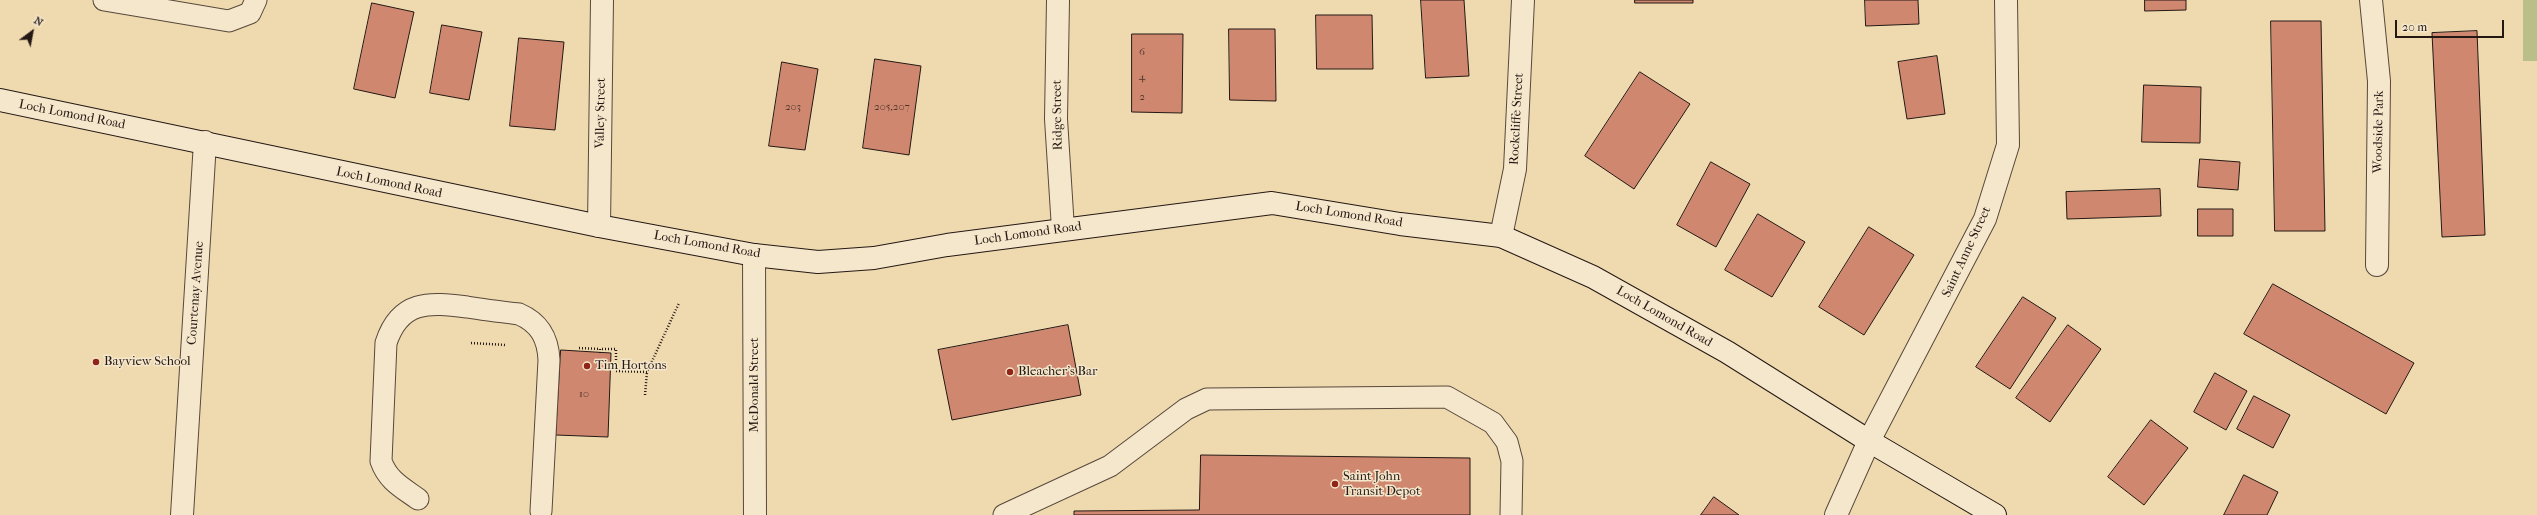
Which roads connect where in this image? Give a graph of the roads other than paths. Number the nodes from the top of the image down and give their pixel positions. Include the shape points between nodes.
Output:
1 (104, 0) edge
2 (256, 0) edge
3 (602, 0) edge
4 (1058, 0) edge
5 (1523, 0) edge
6 (2006, 0) edge
7 (2371, 0) edge
8 (0, 100) edge
9 (205, 142) junction
10 (599, 226) junction
11 (1063, 230) junction
12 (1501, 236) junction
13 (754, 255) junction
14 (2377, 264) dead end
15 (1869, 441) junction
16 (418, 499) dead end
17 (541, 511) dead end
18 (182, 515) edge
19 (754, 515) edge
20 (1004, 515) edge
21 (1511, 515) edge
22 (1836, 515) edge
23 (1995, 515) edge

1 - 2 lane via 229,22 250,13
3 - 10 street, Valley Street
4 - 11 street, Ridge Street via 1056,119
5 - 12 street, Rockcliffe Street via 1515,169
6 - 15 street, Saint Anne Street via 2008,145 1985,219
7 - 14 street, Woodside Park via 2379,81
8 - 9 street, Loch Lomond Road
9 - 10 street, Loch Lomond Road
9 - 18 street, Courtenay Avenue
10 - 13 street, Loch Lomond Road
11 - 12 street, Loch Lomond Road via 1272,203 1400,224
11 - 13 street, Loch Lomond Road via 947,245 874,258 818,262
12 - 15 street, Loch Lomond Road via 1593,277 1726,352
13 - 19 street, McDonald Street
15 - 22 street, Saint Anne Street
15 - 23 street, Loch Lomond Road
16 - 17 lane via 388,476 381,461 386,343 393,326 406,312 421,305 437,303 519,314 529,318 545,336 549,360
20 - 21 lane via 1110,466 1186,409 1207,399 1448,397 1493,423 1506,442 1512,461

